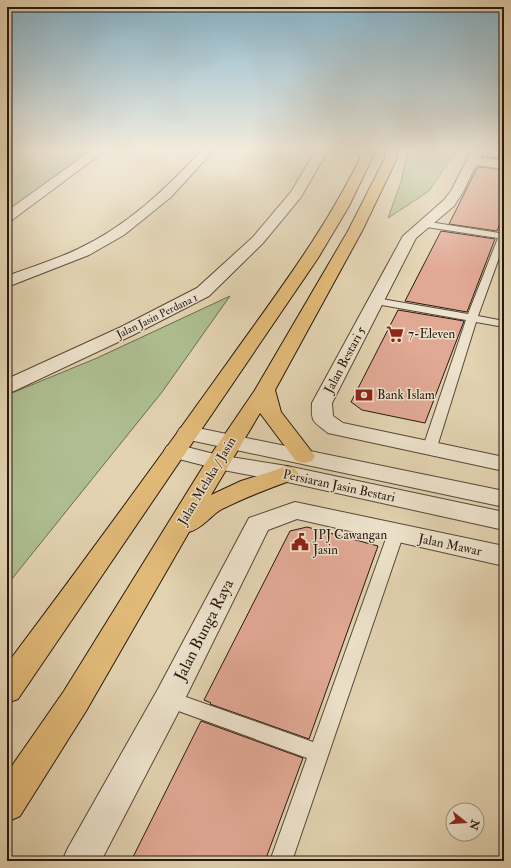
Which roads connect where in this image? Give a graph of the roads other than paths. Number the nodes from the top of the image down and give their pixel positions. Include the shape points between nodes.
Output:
1 (45, 191) edge
2 (170, 191) edge
3 (298, 191) edge
4 (348, 191) edge
5 (375, 191) edge
6 (458, 191) edge
7 (7, 218) edge
8 (423, 224) junction
9 (504, 234) edge
10 (7, 282) edge
11 (376, 301) junction
12 (472, 318) junction
13 (504, 324) edge
14 (7, 388) edge
15 (264, 390) junction
16 (181, 442) junction
17 (430, 447) junction
18 (225, 452) junction
19 (304, 456) junction
20 (504, 464) edge
21 (287, 474) junction
22 (504, 499) edge
23 (504, 521) edge
24 (176, 534) junction
25 (396, 534) junction
26 (504, 556) edge
27 (7, 689) edge
28 (169, 699) junction
29 (319, 753) junction
30 (7, 804) edge
31 (81, 861) edge
32 (281, 861) edge

1 - 7 street
2 - 10 street via 141,217 112,237 84,252
3 - 14 street, Jalan Jasin Perdana 1 via 263,234 203,292
4 - 16 main road via 333,224
5 - 15 main road, Jalan Melaka / Jasin via 355,231
6 - 8 street, Jalan Bestari 5 via 449,202
8 - 9 lane
8 - 11 street, Jalan Bestari 5 via 410,236
9 - 12 lane
11 - 12 lane
11 - 17 street, Jalan Bestari 5 via 322,403 322,418 336,428
12 - 13 lane
12 - 17 lane
15 - 18 main road, Jalan Melaka / Jasin
15 - 19 main road via 270,412
16 - 18 street, Persiaran Jasin Bestari
16 - 27 main road
17 - 20 street, Jalan Bestari 5
18 - 19 street, Persiaran Jasin Bestari
18 - 21 street, Persiaran Jasin Bestari
18 - 24 main road, Jalan Melaka / Jasin
19 - 22 street, Persiaran Jasin Bestari
21 - 23 street, Persiaran Jasin Bestari
21 - 24 main road via 249,487 212,504
24 - 30 main road, Jalan Melaka / Jasin via 75,701
25 - 26 street, Jalan Mawar
25 - 28 street, Jalan Bunga Raya via 295,510 258,524
25 - 29 lane
28 - 29 lane
28 - 31 street, Jalan Bunga Raya
29 - 32 lane

